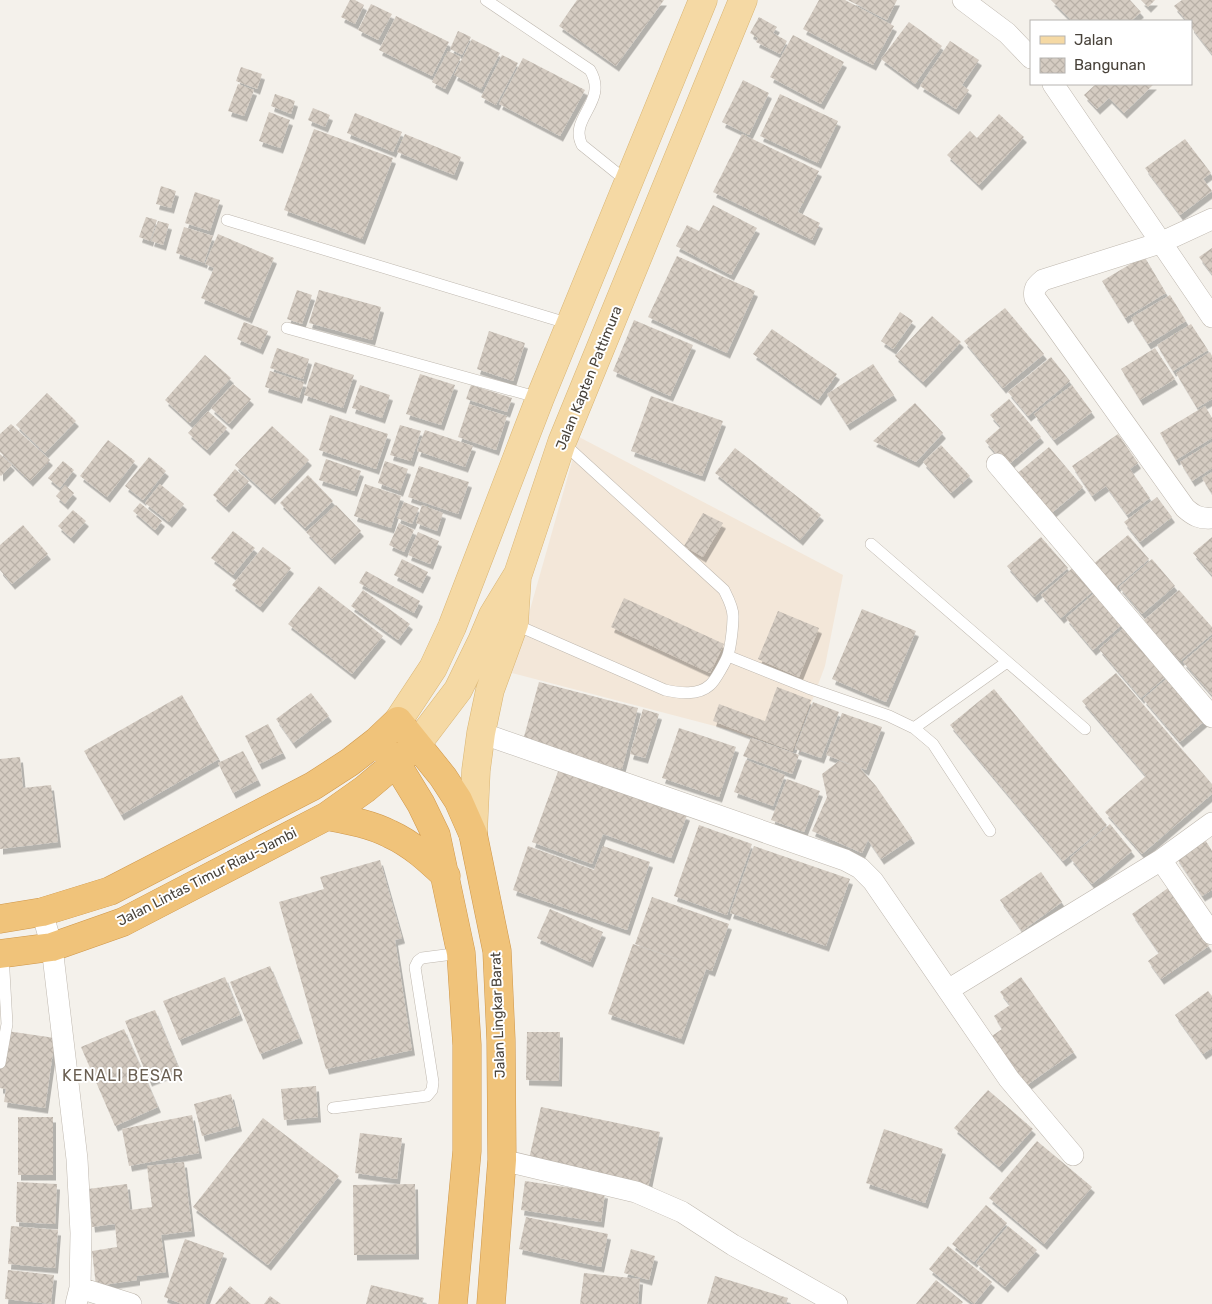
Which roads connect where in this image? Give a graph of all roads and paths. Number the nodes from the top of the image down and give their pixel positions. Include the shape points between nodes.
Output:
1 (486, 0) edge
2 (702, 0) edge
3 (743, 0) edge
4 (963, 0) edge
5 (1030, 57) edge
6 (1054, 85) edge
7 (651, 124) junction
8 (683, 146) junction
9 (628, 182) junction
10 (1212, 219) edge
11 (227, 220) dead end
12 (1160, 243) junction
13 (1212, 317) edge
14 (570, 324) junction
15 (287, 328) dead end
16 (540, 398) junction
17 (562, 442) junction
18 (997, 464) dead end
19 (1212, 518) edge
20 (871, 544) dead end
21 (504, 620) junction
22 (728, 656) junction
23 (1008, 662) junction
24 (1212, 717) edge
25 (398, 721) junction
26 (914, 728) junction
27 (1085, 729) dead end
28 (481, 733) junction
29 (377, 741) junction
30 (417, 744) junction
31 (396, 763) junction
32 (326, 816) junction
33 (1212, 823) edge
34 (990, 831) dead end
35 (473, 834) junction
36 (1161, 860) junction
37 (446, 876) junction
38 (42, 912) junction
39 (0, 919) edge
40 (1212, 934) edge
41 (52, 947) junction
42 (1, 954) edge
43 (461, 954) junction
44 (948, 990) junction
45 (0, 1063) edge
46 (333, 1108) dead end
47 (1073, 1155) dead end
48 (502, 1160) junction
49 (78, 1296) edge
50 (132, 1304) edge
51 (453, 1304) edge
52 (492, 1304) edge
53 (837, 1304) edge

1 - 9 lane via 590,70 596,92 581,123 579,140
2 - 7 main road
3 - 8 main road, Jalan Kapten Pattimura
4 - 5 street via 1007,33
6 - 12 street
7 - 8 main road
7 - 9 main road
8 - 17 main road, Jalan Kapten Pattimura
9 - 14 main road
10 - 12 street
11 - 14 lane
12 - 13 street
12 - 19 street via 1043,280 1036,286 1035,298 1185,508 1202,519
14 - 16 main road
15 - 16 lane
16 - 25 main road via 452,627 433,668
17 - 21 main road, Jalan Kapten Pattimura
17 - 22 lane via 724,590 733,616
18 - 24 street
20 - 23 lane
21 - 22 lane via 673,692 698,691 711,684
21 - 28 main road
21 - 30 main road via 482,641 458,690
22 - 26 lane
23 - 26 lane
23 - 27 lane
25 - 29 highway
25 - 30 highway, Jalan Lingkar Barat
26 - 34 lane via 933,744
28 - 35 main road
28 - 44 street via 845,860 860,868 884,896
29 - 31 highway
29 - 38 highway via 313,786 110,891
30 - 31 highway, Jalan Lintas Timur Riau-Jambi
30 - 35 highway, Jalan Lingkar Barat via 458,800
31 - 32 highway, Jalan Lintas Timur Riau-Jambi
31 - 37 highway via 436,835
32 - 37 highway via 390,833 422,853
32 - 41 highway, Jalan Lintas Timur Riau-Jambi via 123,922
33 - 36 street
35 - 48 highway, Jalan Lingkar Barat via 497,951
36 - 40 street
36 - 44 street
37 - 43 highway
38 - 39 highway
38 - 41 street
41 - 42 highway, Jalan Lintas Timur Riau-Jambi
41 - 49 street via 77,1159 81,1233
42 - 45 lane via 7,1024
43 - 46 lane via 422,958 415,967 432,1090 427,1096
43 - 51 highway via 467,1045 467,1151
44 - 47 street via 1009,1079
48 - 52 highway, Jalan Lingkar Barat
48 - 53 street via 636,1192 682,1212
49 - 50 street

